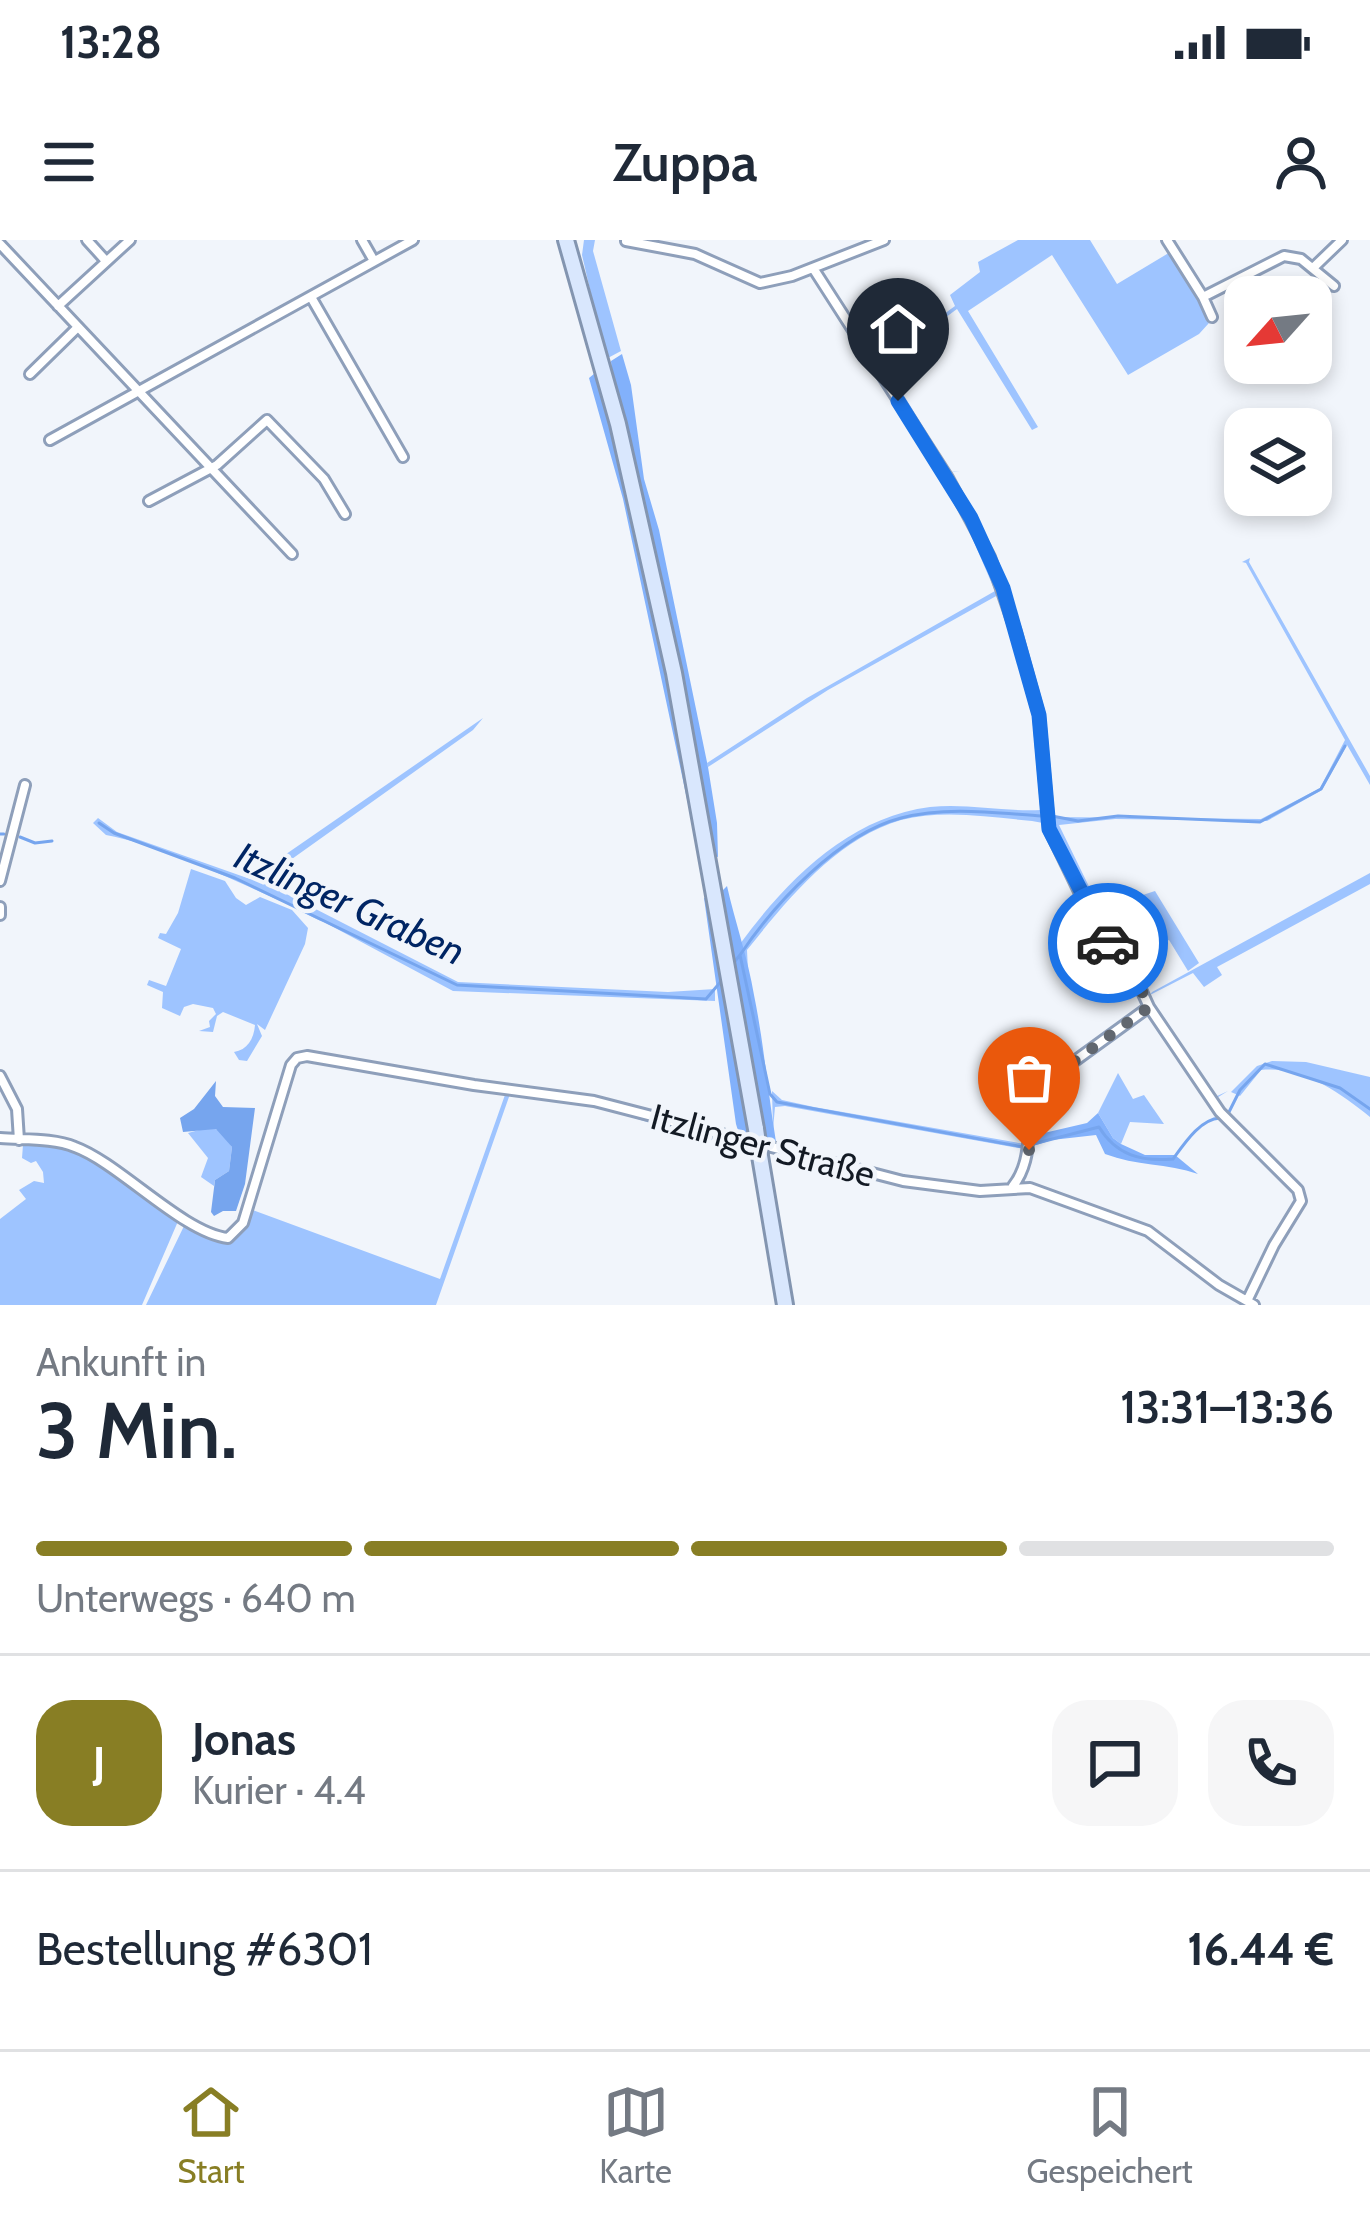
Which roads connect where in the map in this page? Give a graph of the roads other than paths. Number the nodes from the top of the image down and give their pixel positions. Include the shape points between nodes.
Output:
1 (87, 240) edge
2 (130, 240) edge
3 (362, 240) edge
4 (413, 240) edge
5 (884, 240) edge
6 (1168, 240) edge
7 (1342, 240) edge
8 (571, 241) edge
9 (626, 242) edge
10 (2, 243) edge
11 (106, 261) junction
12 (374, 261) junction
13 (1314, 267) junction
14 (813, 268) junction
15 (1334, 286) dead end
16 (311, 297) junction
17 (1203, 297) junction
18 (58, 306) junction
19 (1212, 317) dead end
20 (78, 326) junction
21 (30, 374) dead end
22 (141, 392) junction
23 (50, 440) dead end
24 (403, 457) dead end
25 (210, 468) junction
26 (149, 501) dead end
27 (345, 514) dead end
28 (292, 554) dead end
29 (26, 784) dead end
30 (0, 881) edge
31 (1149, 1007) junction
32 (0, 1076) edge
33 (0, 1138) edge
34 (19, 1140) junction
35 (1024, 1172) junction
36 (1013, 1186) junction
37 (1030, 1188) junction
38 (1250, 1303) edge
39 (785, 1305) edge

1 - 11 street
2 - 11 street
3 - 12 street
4 - 12 street
5 - 14 street
6 - 17 street
7 - 13 street
8 - 39 main road, bridge via 670,653
9 - 14 street via 694,254 760,283
10 - 18 street
11 - 18 street
12 - 16 street
13 - 15 street
13 - 17 street via 1280,257
14 - 31 street via 990,557 1039,715 1052,837 1095,925
16 - 22 street
16 - 24 street
17 - 19 street
18 - 20 street
20 - 21 street
20 - 22 street
22 - 23 street
22 - 25 street
25 - 26 street
25 - 27 street via 269,420
25 - 28 street
29 - 30 street
31 - 35 street via 1043,1084
31 - 38 street via 1220,1112 1298,1190 1301,1202 1253,1282
32 - 34 street via 15,1102
33 - 34 street
34 - 36 street, Itzlinger Straße via 75,1147 228,1238 243,1223 290,1065 307,1056 594,1101 903,1181 980,1191
35 - 36 street
35 - 37 street
36 - 37 street, Itzlinger Straße
37 - 38 street, Itzlinger Straße via 1148,1231

